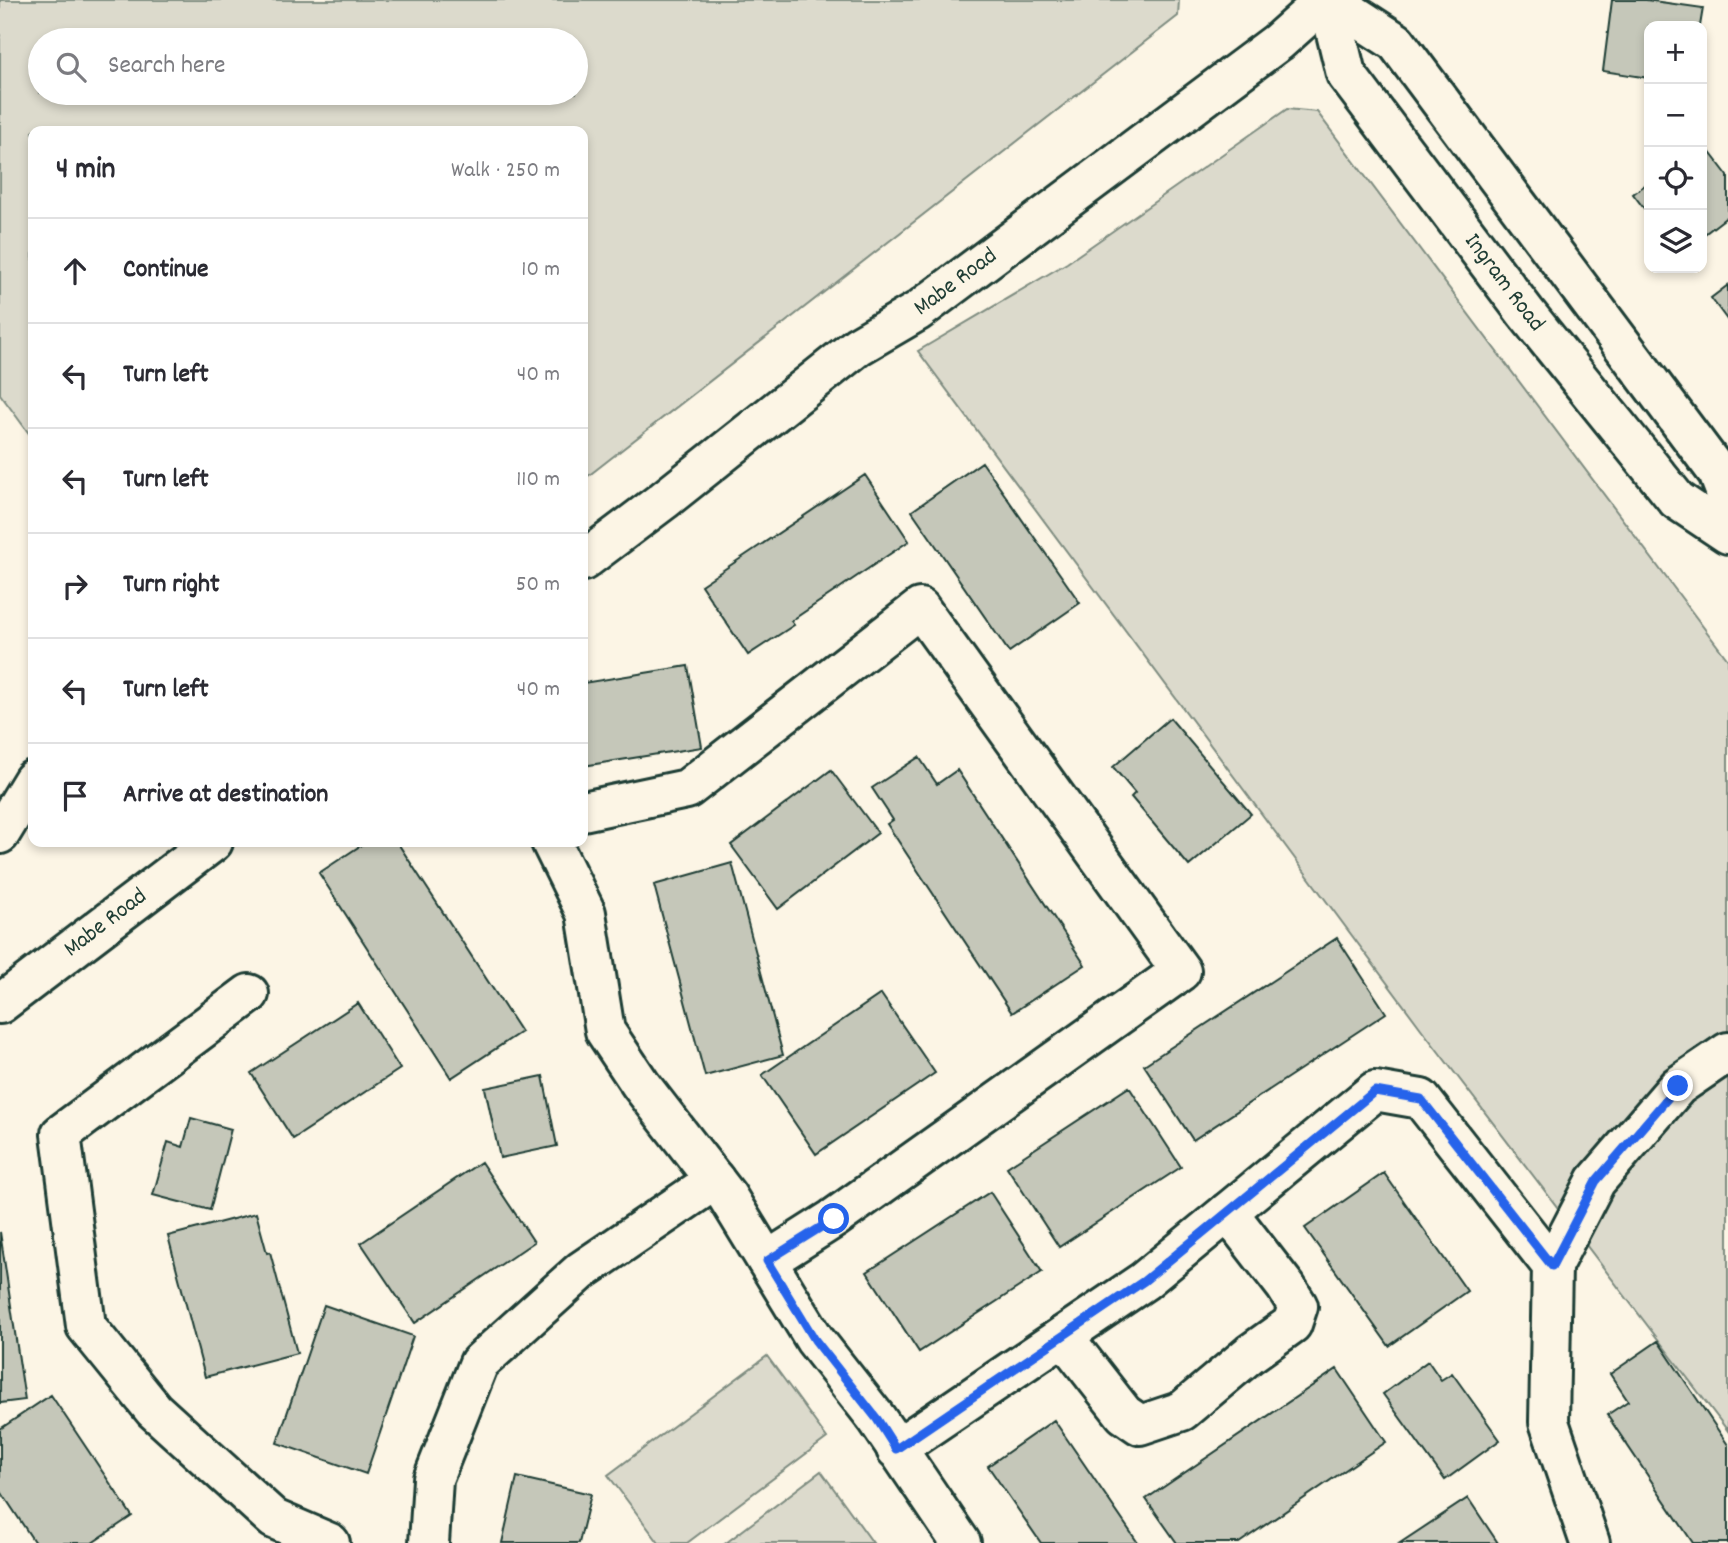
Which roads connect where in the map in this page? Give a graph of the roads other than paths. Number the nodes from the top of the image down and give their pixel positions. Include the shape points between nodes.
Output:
1 (1328, 0) edge
2 (1728, 499) edge
3 (1728, 534) edge
4 (588, 557) edge
5 (28, 788) edge
6 (588, 810) edge
7 (0, 834) edge
8 (206, 847) edge
9 (553, 847) edge
10 (249, 994) dead end
11 (0, 1004) edge
12 (1728, 1052) edge
13 (715, 1180) junction
14 (1228, 1212) junction
15 (767, 1261) junction
16 (1552, 1266) junction
17 (1063, 1336) junction
18 (896, 1449) junction
19 (286, 1534) edge
20 (330, 1543) edge
21 (429, 1543) edge
22 (961, 1543) edge
23 (1590, 1543) edge

1 - 2 street via 1396,42 1718,473
1 - 3 street, Ingram Road via 1346,74 1354,85 1526,313 1677,500
1 - 4 street, Mabe Road via 918,311 858,346
5 - 7 street
6 - 15 street via 687,789 920,608 1181,971 834,1219
8 - 11 street, Mabe Road
9 - 13 street via 586,913 605,1031
10 - 19 street via 61,1135 86,1326 154,1410
12 - 16 street via 1678,1086 1596,1181
13 - 15 street
13 - 21 street via 581,1271 479,1363 433,1479
14 - 16 street via 1375,1091 1421,1099
14 - 17 street via 1144,1281
14 - 17 street via 1298,1307 1292,1324 1182,1411 1140,1425 1124,1414
15 - 18 street via 815,1340
16 - 23 street via 1549,1422
17 - 18 street
18 - 22 street
19 - 20 street

